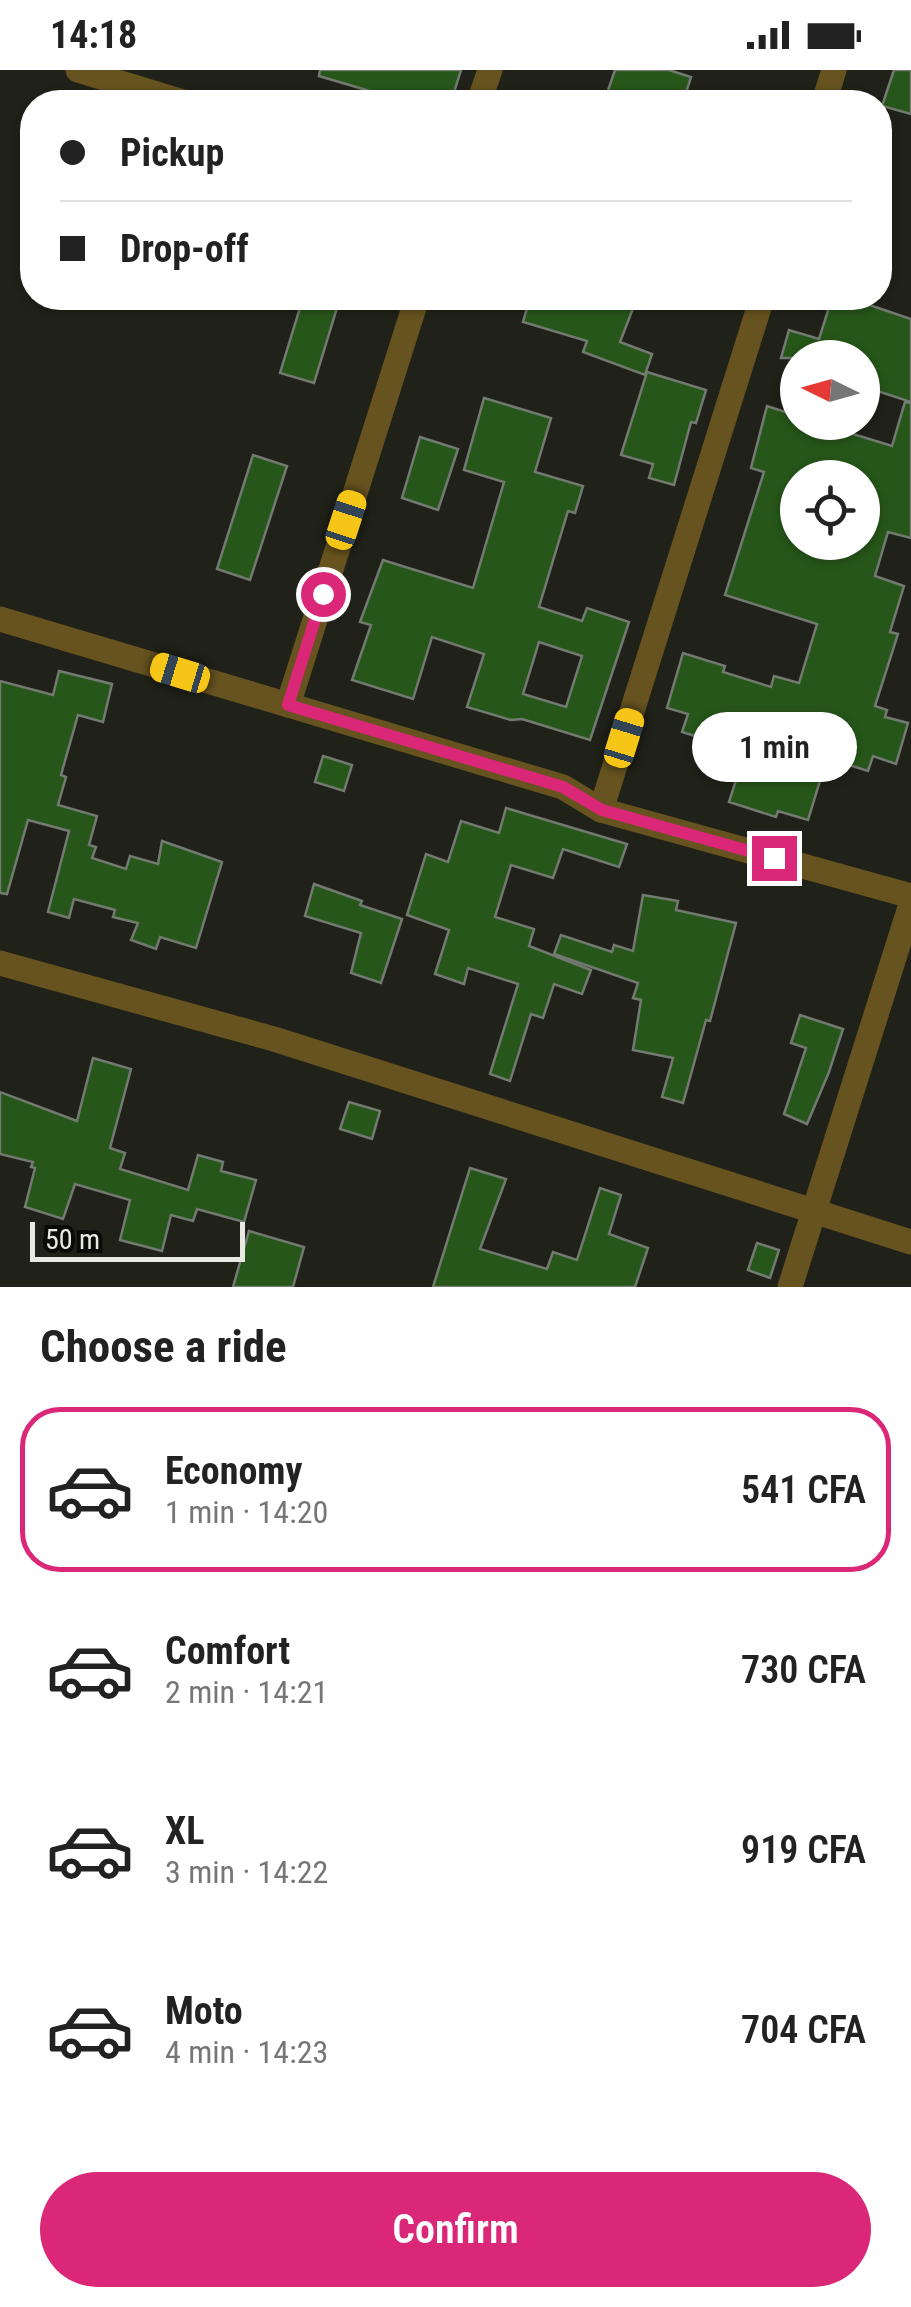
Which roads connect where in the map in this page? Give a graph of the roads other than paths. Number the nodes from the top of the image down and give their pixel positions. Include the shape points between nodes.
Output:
1 (78, 70) edge
2 (144, 90) edge
3 (413, 310) edge
4 (758, 310) edge
5 (0, 620) edge
6 (288, 705) junction
7 (602, 810) junction
8 (911, 896) edge
9 (911, 904) edge
10 (0, 963) edge
11 (813, 1208) junction
12 (911, 1242) edge
13 (790, 1287) edge

1 - 2 street
3 - 6 street
4 - 7 street
5 - 6 street
6 - 7 street via 563,787
7 - 8 street
9 - 11 street
10 - 11 street via 274,1039
11 - 12 street
11 - 13 street

